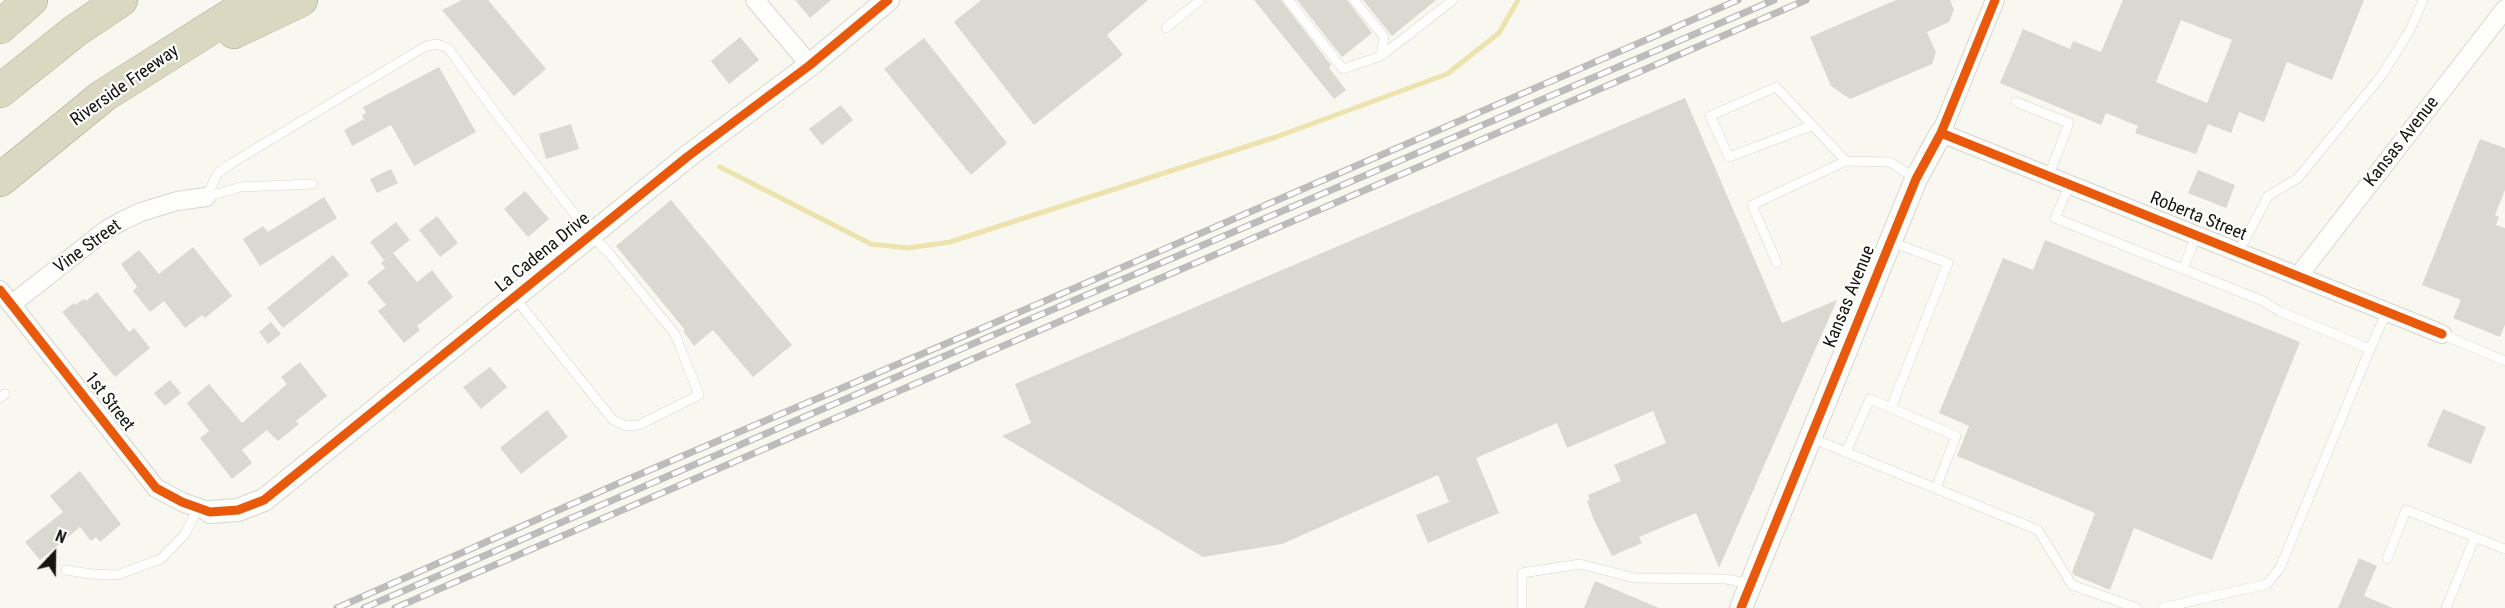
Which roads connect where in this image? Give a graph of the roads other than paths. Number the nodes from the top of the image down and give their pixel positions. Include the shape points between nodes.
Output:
1 (31, 0) edge
2 (121, 0) edge
3 (255, 0) edge
4 (301, 0) edge
5 (755, 0) edge
6 (888, 0) edge
7 (1200, 0) edge
8 (1288, 0) edge
9 (1354, 0) edge
10 (1453, 0) edge
11 (1995, 0) edge
12 (2423, 0) edge
13 (2505, 9) edge
14 (0, 27) edge
15 (1166, 28) dead end
16 (1382, 56) junction
17 (810, 65) junction
18 (0, 92) edge
19 (103, 96) junction
20 (2016, 102) dead end
21 (1811, 126) junction
22 (1941, 132) junction
23 (1846, 161) junction
24 (2049, 175) junction
25 (1916, 179) junction
26 (0, 180) edge
27 (313, 184) dead end
28 (2070, 184) junction
29 (206, 197) junction
30 (2198, 234) junction
31 (591, 235) junction
32 (1890, 242) junction
33 (2240, 251) junction
34 (1777, 263) dead end
35 (2183, 269) junction
36 (2299, 275) junction
37 (6, 297) edge
38 (515, 297) junction
39 (2387, 311) junction
40 (2442, 334) joint
41 (2370, 349) junction
42 (2505, 361) edge
43 (1891, 408) junction
44 (1811, 438) junction
45 (1846, 452) junction
46 (1936, 488) junction
47 (204, 510) junction
48 (2475, 537) junction
49 (2505, 549) edge
50 (2387, 559) dead end
51 (66, 570) dead end
52 (1751, 584) junction
53 (1522, 608) edge
54 (1741, 608) edge
55 (2137, 608) edge
56 (2162, 608) edge
57 (2446, 608) edge

1 - 14 highway
2 - 18 highway via 75,31
3 - 19 highway, Riverside Freeway
4 - 19 highway
5 - 17 street
6 - 17 street, La Cadena Drive
7 - 15 lane
8 - 16 lane via 1343,69
9 - 16 lane via 1384,37
10 - 16 lane
11 - 22 street, Kansas Avenue
12 - 33 lane via 2382,75 2298,178 2268,196
13 - 36 street, Kansas Avenue
17 - 31 street, La Cadena Drive
19 - 26 highway, Riverside Freeway
20 - 24 lane via 2069,123
21 - 21 lane via 1776,87 1710,116 1729,157
21 - 23 lane
22 - 24 street, Roberta Street
22 - 25 street, Kansas Avenue
23 - 25 lane via 1890,162
23 - 34 lane via 1752,205
24 - 28 street, Roberta Street
25 - 32 street, Kansas Avenue
27 - 29 lane via 241,188
28 - 30 street, Roberta Street
28 - 35 lane via 2055,218
29 - 31 lane via 218,173 232,163 426,46 437,44 448,48
29 - 37 street, Vine Street via 177,201 122,221
30 - 33 street, Roberta Street
30 - 35 lane
31 - 38 street, La Cadena Drive
31 - 38 lane via 675,334 699,394 639,425 626,426 613,420
32 - 43 lane via 1948,263
32 - 44 street, Kansas Avenue
33 - 36 street, Roberta Street
35 - 41 lane
36 - 39 street, Roberta Street
37 - 47 street, 1st Street via 156,488
38 - 47 street, La Cadena Drive via 264,500 238,510
39 - 40 street, Roberta Street
39 - 41 lane
40 - 42 lane
41 - 56 lane via 2280,568 2267,584
43 - 45 lane via 1869,399
43 - 46 lane via 1956,436
44 - 45 lane
44 - 52 street, Kansas Avenue
45 - 46 lane
46 - 55 lane via 2038,530 2072,585
47 - 51 lane via 161,559 117,575
48 - 49 lane
48 - 50 lane via 2406,510
48 - 57 lane
52 - 53 lane via 1726,579 1634,578 1580,564 1522,573
52 - 54 street, Kansas Avenue

